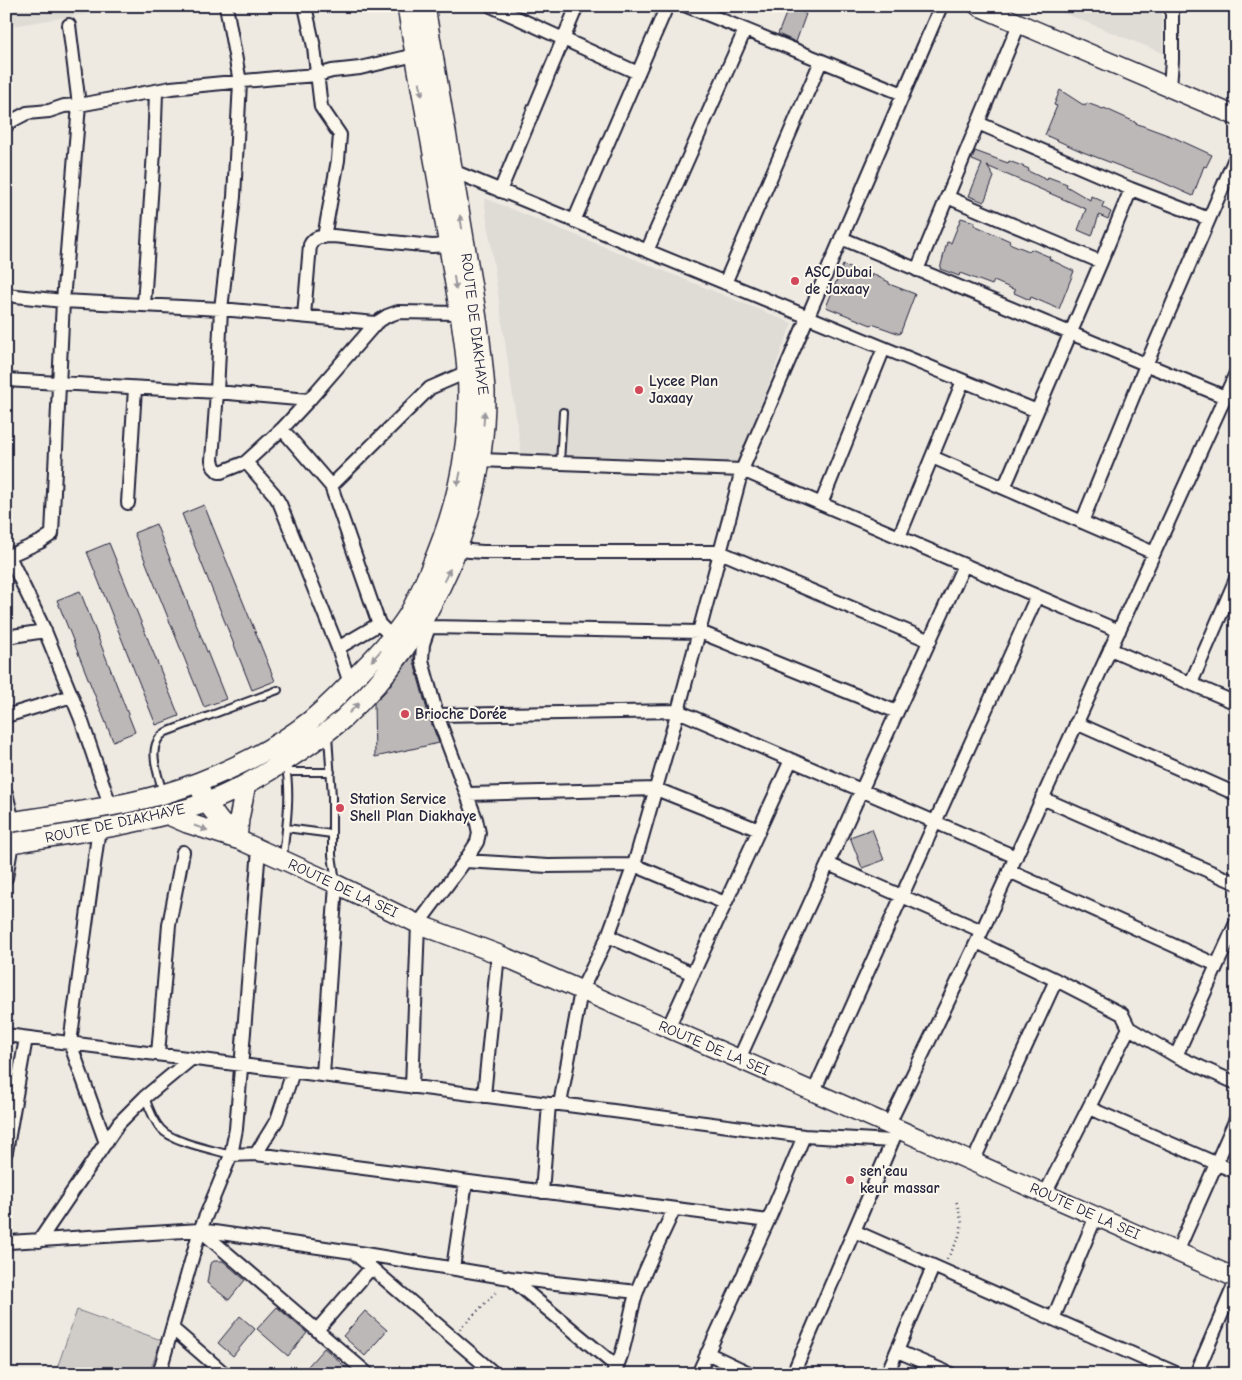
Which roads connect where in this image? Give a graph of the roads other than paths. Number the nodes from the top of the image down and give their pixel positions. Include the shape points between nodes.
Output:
1 (226, 6) edge
2 (304, 6) edge
3 (407, 6) edge
4 (425, 6) edge
5 (491, 6) edge
6 (577, 6) edge
7 (667, 6) edge
8 (688, 6) edge
9 (941, 6) edge
10 (978, 6) edge
11 (1172, 6) edge
12 (1019, 24) junction
13 (68, 25) dead end
14 (745, 30) junction
15 (564, 39) junction
16 (415, 55) junction
17 (821, 61) junction
18 (638, 73) junction
19 (318, 75) junction
20 (240, 82) junction
21 (1170, 88) junction
22 (156, 92) junction
23 (903, 94) junction
24 (79, 105) junction
25 (1236, 116) edge
26 (7, 123) edge
27 (978, 123) junction
28 (1236, 156) edge
29 (453, 171) junction
30 (1131, 189) junction
31 (500, 191) junction
32 (947, 197) junction
33 (1210, 219) junction
34 (574, 221) junction
35 (324, 237) junction
36 (841, 238) junction
37 (449, 245) junction
38 (647, 251) junction
39 (1101, 262) junction
40 (916, 270) junction
41 (725, 283) junction
42 (6, 295) edge
43 (63, 301) junction
44 (144, 305) junction
45 (221, 309) junction
46 (460, 313) junction
47 (304, 316) junction
48 (808, 317) junction
49 (376, 324) junction
50 (1070, 333) junction
51 (884, 348) junction
52 (1146, 365) junction
53 (467, 372) junction
54 (1236, 373) edge
55 (6, 380) edge
56 (963, 380) junction
57 (58, 384) junction
58 (135, 388) junction
59 (218, 392) junction
60 (1225, 398) junction
61 (309, 400) junction
62 (1036, 411) junction
63 (563, 412) dead end
64 (282, 429) junction
65 (932, 457) junction
66 (480, 460) junction
67 (246, 462) junction
68 (560, 463) junction
69 (742, 470) junction
70 (330, 486) junction
71 (1004, 488) junction
72 (128, 503) dead end
73 (821, 504) junction
74 (1082, 522) junction
75 (899, 537) junction
76 (457, 550) junction
77 (720, 552) junction
78 (1154, 553) junction
79 (8, 557) edge
80 (964, 565) junction
81 (1236, 579) edge
82 (1037, 596) junction
83 (378, 624) junction
84 (426, 625) junction
85 (44, 631) junction
86 (1119, 631) junction
87 (700, 632) junction
88 (6, 637) edge
89 (392, 637) junction
90 (930, 641) junction
91 (338, 648) junction
92 (1110, 649) junction
93 (350, 683) junction
94 (1191, 683) junction
95 (278, 690) dead end
96 (72, 696) junction
97 (1236, 703) edge
98 (678, 711) junction
99 (897, 712) junction
100 (437, 715) junction
101 (6, 716) edge
102 (1076, 723) junction
103 (327, 732) junction
104 (791, 760) junction
105 (286, 767) junction
106 (331, 772) junction
107 (197, 783) junction
108 (246, 784) junction
109 (656, 789) junction
110 (862, 790) junction
111 (6, 793) edge
112 (164, 794) junction
113 (468, 794) junction
114 (1236, 794) edge
115 (1042, 798) junction
116 (206, 802) junction
117 (110, 805) junction
118 (166, 814) junction
119 (10, 822) edge
120 (935, 822) junction
121 (99, 828) junction
122 (286, 828) junction
123 (759, 830) junction
124 (332, 834) junction
125 (237, 839) junction
126 (9, 844) edge
127 (259, 849) junction
128 (183, 852) dead end
129 (1016, 857) junction
130 (283, 860) junction
131 (465, 861) junction
132 (828, 864) junction
133 (634, 865) junction
134 (1009, 871) junction
135 (6, 878) edge
136 (1236, 883) edge
137 (336, 884) junction
138 (902, 896) junction
139 (725, 903) junction
140 (1236, 923) edge
141 (418, 924) junction
142 (608, 936) junction
143 (979, 936) junction
144 (498, 954) junction
145 (1217, 965) junction
146 (692, 974) junction
147 (1056, 980) junction
148 (581, 991) junction
149 (668, 1028) junction
150 (1129, 1028) junction
151 (6, 1035) edge
152 (26, 1038) junction
153 (70, 1043) junction
154 (158, 1054) junction
155 (1176, 1056) junction
156 (191, 1059) junction
157 (740, 1059) junction
158 (241, 1065) junction
159 (293, 1072) junction
160 (323, 1075) junction
161 (1236, 1082) edge
162 (412, 1087) junction
163 (814, 1091) junction
164 (484, 1096) junction
165 (145, 1097) junction
166 (555, 1104) junction
167 (1089, 1108) junction
168 (1236, 1119) edge
169 (893, 1131) junction
170 (8, 1134) edge
171 (804, 1136) junction
172 (106, 1143) junction
173 (6, 1152) edge
174 (256, 1154) junction
175 (231, 1155) junction
176 (973, 1162) junction
177 (1216, 1163) junction
178 (1236, 1172) edge
179 (466, 1182) junction
180 (542, 1192) junction
181 (1045, 1194) junction
182 (674, 1209) junction
183 (1096, 1216) junction
184 (768, 1221) junction
185 (200, 1230) junction
186 (854, 1231) junction
187 (39, 1241) junction
188 (7, 1245) edge
189 (353, 1252) junction
190 (1177, 1252) junction
191 (371, 1268) junction
192 (453, 1268) junction
193 (936, 1268) junction
194 (510, 1278) junction
195 (1236, 1279) edge
196 (637, 1292) junction
197 (1053, 1319) junction
198 (173, 1329) junction
199 (317, 1330) junction
200 (897, 1351) junction
201 (707, 1353) junction
202 (615, 1371) edge
203 (488, 1372) edge
204 (160, 1374) edge
205 (225, 1374) edge
206 (368, 1374) edge
207 (698, 1374) edge
208 (751, 1374) edge
209 (793, 1374) edge
210 (887, 1374) edge
211 (951, 1374) edge
212 (1178, 1374) edge
213 (1196, 1374) edge

1 - 20 street
2 - 19 street
3 - 16 main road, ROUTE DE DIAKHAYE
4 - 29 main road, ROUTE DE DIAKHAYE
5 - 15 street
6 - 15 street
7 - 18 street
8 - 14 street
9 - 23 street
10 - 12 street
11 - 21 street
12 - 21 street
12 - 27 street
13 - 24 street
14 - 17 street
14 - 38 street
15 - 18 street
15 - 31 street
16 - 19 street
16 -> 37 main road, ROUTE DE DIAKHAYE
17 - 23 street
17 - 41 street
18 - 34 street
19 - 20 street
19 - 35 street via 321,107 340,135
20 - 22 street
20 - 45 street via 234,197
21 - 25 street
22 - 24 street
22 - 44 street
23 - 36 street
24 - 26 street via 27,113
24 - 43 street
27 - 30 street
27 - 32 street
28 - 33 street
29 - 31 street
66 -> 29 main road, ROUTE DE DIAKHAYE via 485,407 484,370
30 - 33 street
30 - 39 street
31 - 34 street
32 - 39 street
32 - 40 street
33 - 52 street
34 - 38 street
35 - 37 street
35 - 47 street via 315,238 310,245
36 - 40 street
36 - 48 street
37 -> 46 main road, ROUTE DE DIAKHAYE
38 - 41 street
39 - 50 street
40 - 50 street
41 - 48 street
42 - 43 street
43 - 44 street
43 - 57 street
44 - 45 street
45 - 47 street
45 - 59 street
46 - 49 street via 398,312
46 - 53 main road, ROUTE DE DIAKHAYE
47 - 49 street
48 - 51 street
48 - 69 street
49 - 61 street
50 - 52 street
50 - 62 street
51 - 56 street
51 - 73 street
52 - 60 street
52 - 74 street
53 - 70 street via 430,388
53 -> 89 main road, ROUTE DE DIAKHAYE via 467,423 454,506 419,595
54 - 60 street
55 - 57 street
56 - 62 street
56 - 65 street
57 - 58 street
57 - 79 street via 52,534
58 - 59 street
58 - 72 street
59 - 61 street
59 - 67 street via 214,467 221,472
60 - 78 street
61 - 64 street
62 - 71 street
63 - 68 lane
64 - 67 street
64 - 70 street
65 - 71 street
65 - 75 street
66 - 68 street
66 - 76 main road, ROUTE DE DIAKHAYE via 474,494
67 - 91 street via 280,504
68 - 69 street
69 - 73 street
69 - 77 street
70 - 83 street
71 - 74 street
73 - 75 street
74 - 78 street
75 - 80 street
76 - 77 street
84 -> 76 main road, ROUTE DE DIAKHAYE
77 - 87 street
77 - 90 street
78 - 86 street
79 - 85 street
80 - 82 street
80 - 90 street
81 - 94 street
82 - 86 street
82 - 120 street
83 - 89 street
83 - 91 street
84 - 87 street
84 - 100 street via 422,660
103 -> 84 main road, ROUTE DE DIAKHAYE via 372,690
85 - 88 street
85 - 96 street
86 - 92 street
87 - 98 street
87 - 99 street
89 -> 93 main road, ROUTE DE DIAKHAYE
90 - 99 street
91 - 93 street
92 - 94 street
92 - 102 street
93 - 107 main road, ROUTE DE DIAKHAYE via 291,734 236,766
94 - 97 street
95 - 112 lane via 160,735 154,759
96 - 101 street
96 - 117 street
98 - 100 street
98 - 104 street
98 - 109 street
99 - 110 street
100 - 113 street
102 - 114 street
102 - 115 street
103 - 105 main road, ROUTE DE DIAKHAYE
103 - 106 lane
104 - 110 street
104 - 123 street
105 - 106 lane
105 - 108 main road, ROUTE DE DIAKHAYE
105 - 122 lane
106 - 124 lane
107 - 112 main road, ROUTE DE DIAKHAYE
107 - 116 street, ROUTE DE LA SEI
108 - 116 main road, ROUTE DE DIAKHAYE
108 - 125 main road
109 - 113 street
109 - 123 street
109 - 133 street
110 - 120 street
110 - 132 street
111 - 119 street
112 - 117 main road, ROUTE DE DIAKHAYE
113 - 131 street via 479,833
115 - 129 street
115 - 136 street
116 - 118 main road, ROUTE DE DIAKHAYE
116 - 125 street, ROUTE DE LA SEI
117 - 119 main road, ROUTE DE DIAKHAYE
118 - 121 main road, ROUTE DE DIAKHAYE
118 -> 125 main road
120 - 129 street
120 - 138 street
121 - 126 main road, ROUTE DE DIAKHAYE
121 - 153 street
122 - 124 lane
122 - 130 lane
123 - 139 street
124 - 137 lane
125 - 127 street, ROUTE DE LA SEI
126 - 135 street
127 - 130 street, ROUTE DE LA SEI
127 - 158 street
128 - 154 street via 170,925
129 - 134 street
130 - 137 street, ROUTE DE LA SEI
131 - 133 street via 548,866
131 - 141 street
132 - 138 street
132 - 157 street
133 - 139 street
133 - 142 street
134 - 143 street
134 - 145 street
137 - 141 street, ROUTE DE LA SEI
137 - 160 street
138 - 143 street
138 - 163 street
139 - 146 street
140 - 145 street
141 - 144 street, ROUTE DE LA SEI
141 - 162 street
142 - 146 street
142 - 148 street
143 - 147 street
143 - 169 street
144 - 148 street, ROUTE DE LA SEI
144 - 164 street
145 - 155 street
146 - 149 street
147 - 150 street via 1122,1014
147 - 176 street
148 - 149 street, ROUTE DE LA SEI
148 - 166 street
149 - 157 street, ROUTE DE LA SEI
150 - 155 street
150 - 167 street
151 - 152 street
152 - 153 street
152 - 170 street
153 - 154 street
153 - 172 street
154 - 156 street
155 - 161 street
156 - 158 street
156 - 165 street
157 - 163 street, ROUTE DE LA SEI
158 - 159 street
158 - 175 street
159 - 160 street
159 - 174 street via 277,1120
160 - 162 street
162 - 164 street
163 - 169 street, ROUTE DE LA SEI
164 - 166 street
165 - 172 street via 119,1123
165 - 175 lane via 162,1131
166 - 171 street
166 - 180 street
167 - 177 street
167 - 181 street
168 - 177 street
169 - 171 street
169 - 176 street, ROUTE DE LA SEI
169 - 186 street
170 - 173 street
171 - 184 street
172 - 187 street
174 - 175 street
174 - 179 street
175 - 185 street
176 - 181 street, ROUTE DE LA SEI
177 - 178 street
177 - 190 street
179 - 180 street
179 - 192 street
180 - 182 street
181 - 183 street, ROUTE DE LA SEI
182 - 184 street
182 - 196 street
183 - 190 street, ROUTE DE LA SEI
183 - 197 street
184 - 201 street
185 - 187 street
185 - 189 street
185 - 198 street
185 - 199 street
186 - 193 street
186 - 209 street
187 - 188 street
189 - 191 street
189 - 192 street
190 - 195 street, ROUTE DE LA SEI
191 - 199 street
191 - 203 street
192 - 194 street
193 - 197 street
193 - 200 street
194 - 196 street
194 - 202 street
195 - 213 street
196 - 202 street
197 - 212 street
198 - 204 street
198 - 205 street
199 - 206 street
200 - 210 street
200 - 211 street
201 - 207 street
201 - 208 street

